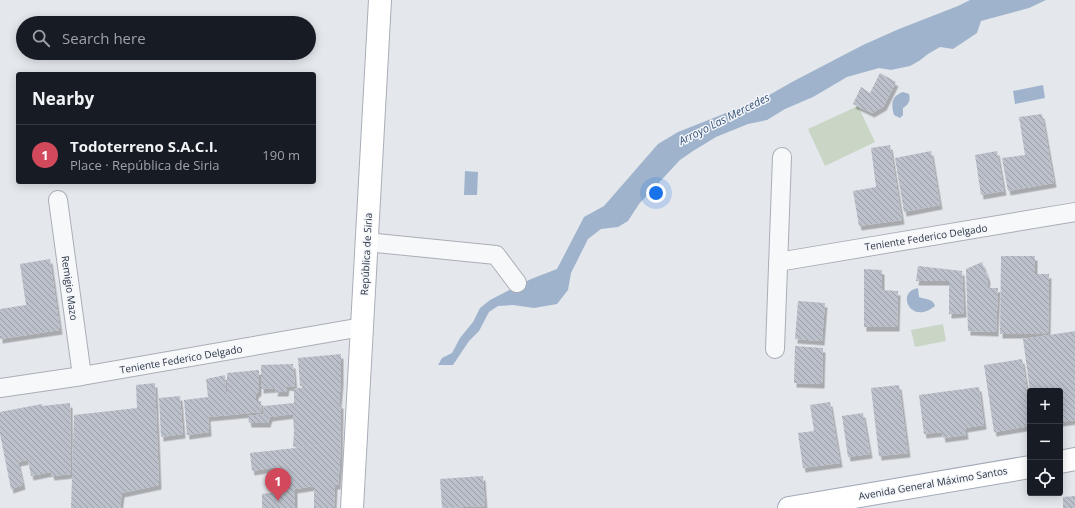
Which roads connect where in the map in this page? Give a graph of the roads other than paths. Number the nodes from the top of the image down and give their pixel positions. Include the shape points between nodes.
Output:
1 (380, 0) edge
2 (782, 157) dead end
3 (58, 200) dead end
4 (1075, 212) edge
5 (366, 242) junction
6 (778, 262) junction
7 (518, 283) dead end
8 (362, 327) junction
9 (775, 349) dead end
10 (82, 376) junction
11 (0, 388) edge
12 (1075, 459) edge
13 (1063, 461) edge
14 (1027, 468) edge
15 (352, 508) edge
16 (789, 508) edge

1 - 5 street, República de Siria
2 - 6 street
3 - 10 street, Remigio Mazo
4 - 6 street, Teniente Federico Delgado
5 - 7 street via 496,255
5 - 8 street, República de Siria
6 - 9 street
8 - 10 street, Teniente Federico Delgado
8 - 15 street, República de Siria
10 - 11 street, Teniente Federico Delgado
12 - 13 street
14 - 16 street, Avenida General Máximo Santos

